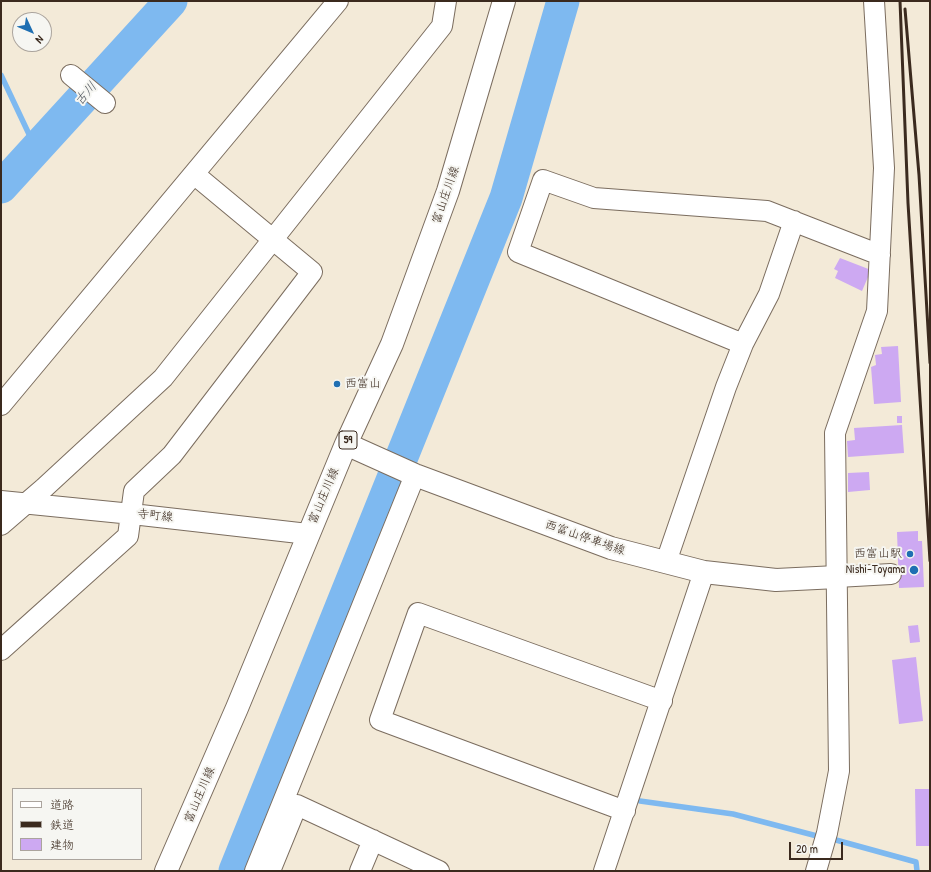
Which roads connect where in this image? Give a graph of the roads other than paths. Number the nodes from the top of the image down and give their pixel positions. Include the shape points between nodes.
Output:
1 (338, 1) edge
2 (446, 1) edge
3 (504, 1) edge
4 (874, 1) edge
5 (71, 75) dead end
6 (105, 103) dead end
7 (194, 174) junction
8 (794, 221) junction
9 (272, 240) junction
10 (880, 255) junction
11 (743, 344) junction
12 (1, 405) edge
13 (346, 444) junction
14 (415, 475) junction
15 (1, 501) edge
16 (24, 504) junction
17 (132, 514) junction
18 (1, 525) edge
19 (308, 534) junction
20 (666, 562) junction
21 (704, 572) junction
22 (891, 574) dead end
23 (837, 577) junction
24 (1, 650) edge
25 (662, 701) junction
26 (625, 811) junction
27 (373, 840) junction
28 (166, 871) edge
29 (254, 871) edge
30 (270, 871) edge
31 (360, 871) edge
32 (439, 871) edge
33 (604, 871) edge
34 (816, 871) edge

1 - 7 street
2 - 9 street via 442,26
3 - 13 main road, 富山庄川線 / 59 via 448,191 392,344
4 - 10 street via 884,168
5 - 6 street
7 - 9 street
7 - 12 street
8 - 10 street
8 - 11 street via 768,294
8 - 11 street via 767,211 594,198 543,180 518,252
9 - 16 street via 162,378
9 - 17 street via 312,272 172,455 134,491
10 - 23 street via 877,311 835,434
11 - 20 street
13 - 14 main road, 西富山停車場線
13 - 19 main road, 富山庄川線 / 59
14 - 20 main road, 西富山停車場線 via 611,548
14 - 29 street
15 - 16 street, 寺町線
16 - 17 street, 寺町線
16 - 18 street
17 - 19 street, 寺町線
17 - 24 street via 128,536
19 - 28 main road, 富山庄川線 / 59 via 237,708
20 - 21 main road, 西富山停車場線
21 - 23 main road, 西富山停車場線 via 776,580
21 - 25 street
22 - 23 street
23 - 34 street via 839,771 827,833
25 - 26 street
25 - 26 street via 418,613 380,720
26 - 33 street
27 - 30 street via 297,805
27 - 31 street
27 - 32 street

